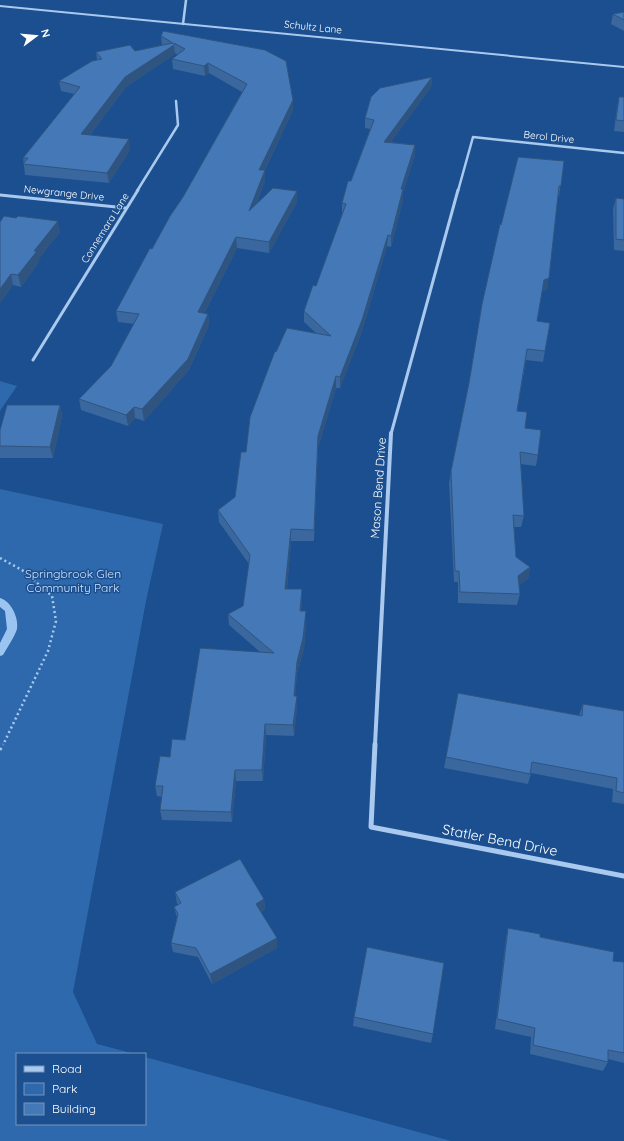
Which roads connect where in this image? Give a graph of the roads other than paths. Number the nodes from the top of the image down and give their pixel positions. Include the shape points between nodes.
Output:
1 (186, 0) edge
2 (0, 6) edge
3 (184, 24) junction
4 (624, 67) edge
5 (176, 101) dead end
6 (473, 137) joint
7 (624, 153) edge
8 (0, 195) edge
9 (126, 208) junction
10 (32, 360) dead end
11 (371, 827) joint
12 (624, 876) edge

1 - 3 street
2 - 3 street, Schultz Lane
3 - 4 street, Schultz Lane
5 - 9 street, Connemara Lane via 178,125
6 - 7 street, Berol Drive
6 - 11 street, Mason Bend Drive via 392,427
8 - 9 street, Newgrange Drive
9 - 10 street, Connemara Lane
11 - 12 street, Statler Bend Drive

